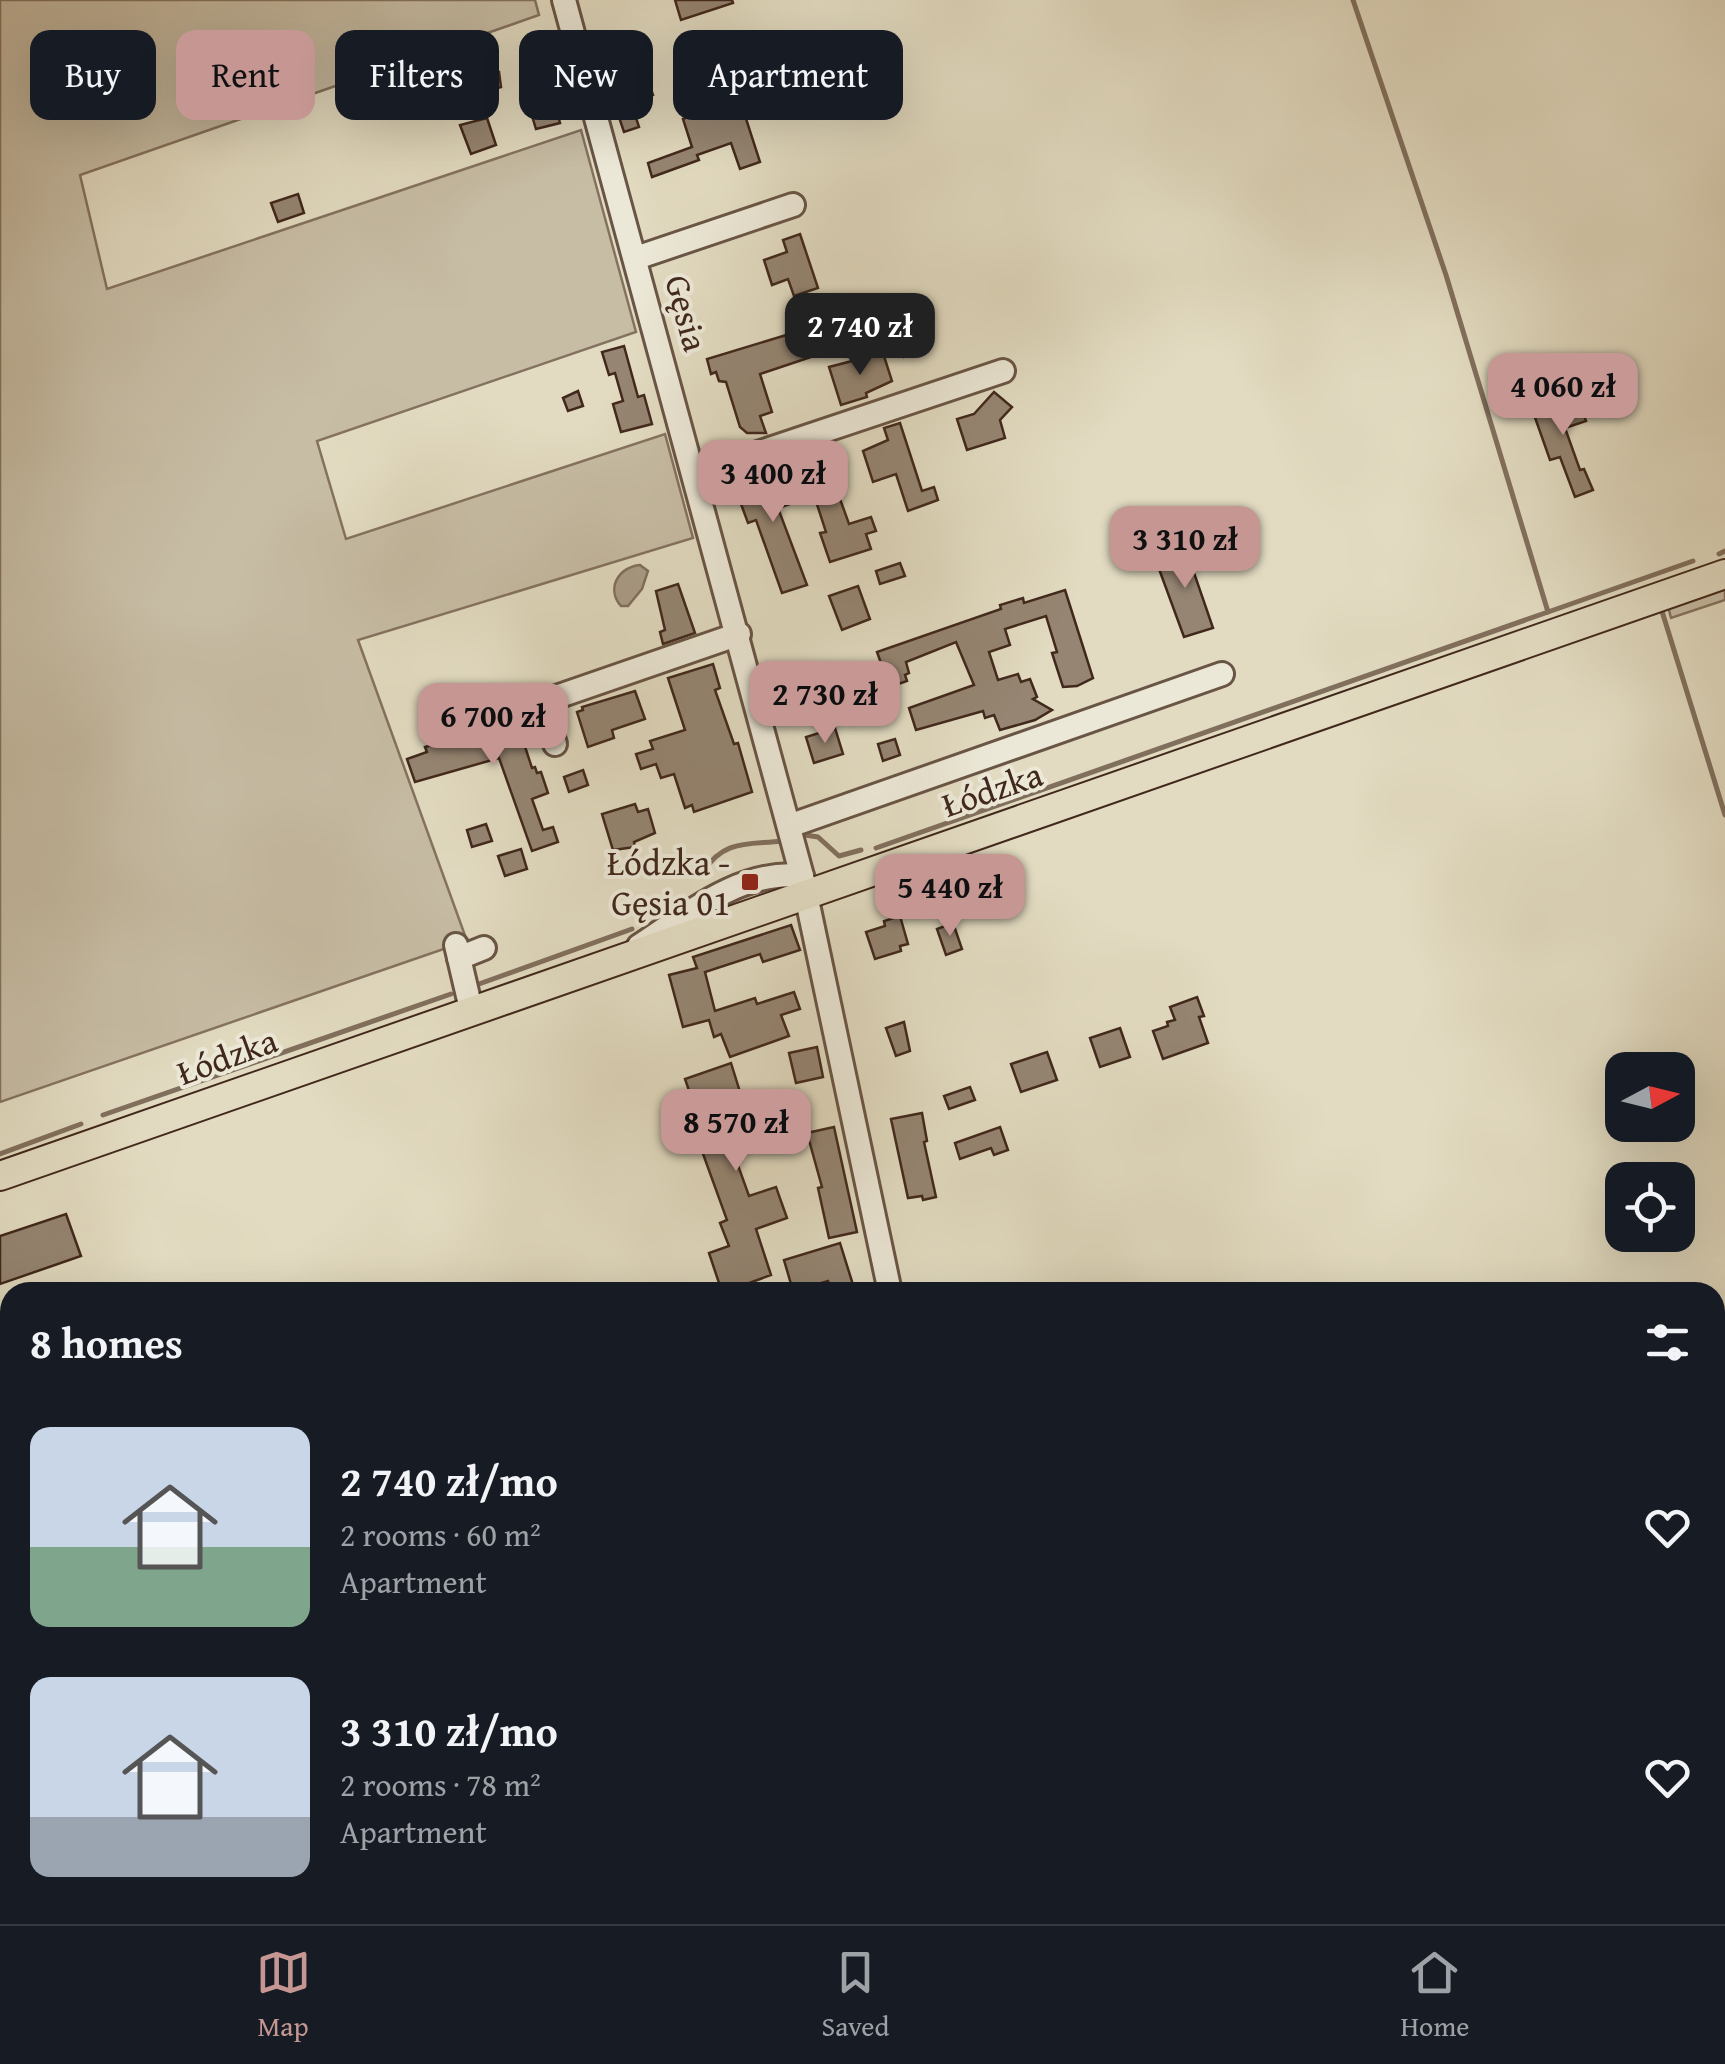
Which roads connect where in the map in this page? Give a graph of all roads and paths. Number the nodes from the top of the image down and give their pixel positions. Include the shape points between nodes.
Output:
1 (564, 0) edge
2 (793, 205) dead end
3 (636, 258) junction
4 (1003, 371) dead end
5 (695, 474) junction
6 (1725, 574) edge
7 (738, 634) junction
8 (1222, 674) dead end
9 (556, 744) dead end
10 (788, 826) junction
11 (804, 885) junction
12 (484, 948) dead end
13 (471, 1009) junction
14 (0, 1176) edge
15 (888, 1282) edge

1 - 3 street, Gęsia
2 - 3 street
3 - 5 street, Gęsia
4 - 5 street
5 - 7 street, Gęsia
6 - 11 main road, Łódzka
7 - 9 street via 542,702
7 - 10 street, Gęsia
8 - 10 street
10 - 11 street, Gęsia
11 - 13 main road, Łódzka
11 - 15 street, Gęsia
12 - 13 street via 457,952
13 - 14 main road, Łódzka

